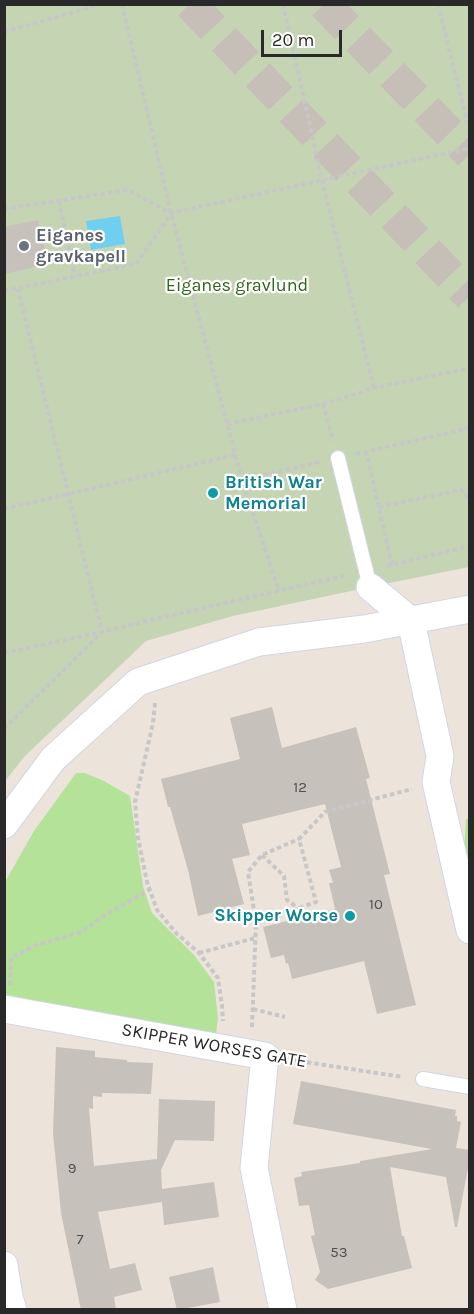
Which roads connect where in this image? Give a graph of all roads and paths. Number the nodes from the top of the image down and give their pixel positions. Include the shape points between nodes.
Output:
1 (102, 4) edge
2 (122, 4) edge
3 (283, 4) edge
4 (438, 4) edge
5 (4, 32) edge
6 (470, 133) edge
7 (470, 148) edge
8 (322, 180) junction
9 (59, 201) junction
10 (4, 209) edge
11 (171, 213) junction
12 (75, 276) junction
13 (18, 289) junction
14 (4, 291) edge
15 (470, 368) edge
16 (374, 388) junction
17 (323, 404) junction
18 (227, 424) junction
19 (366, 451) dead end
20 (236, 455) junction
21 (338, 458) joint
22 (69, 494) junction
23 (470, 499) edge
24 (379, 507) junction
25 (4, 509) edge
26 (470, 546) edge
27 (392, 565) junction
28 (368, 579) junction
29 (279, 591) junction
30 (470, 609) edge
31 (411, 621) junction
32 (102, 632) junction
33 (4, 653) edge
34 (157, 676) junction
35 (4, 729) edge
36 (436, 782) junction
37 (4, 825) edge
38 (299, 840) junction
39 (262, 855) junction
40 (149, 890) junction
41 (298, 909) junction
42 (256, 923) junction
43 (470, 930) edge
44 (255, 938) junction
45 (199, 953) junction
46 (6, 1009) edge
47 (253, 1009) junction
48 (285, 1017) dead end
49 (223, 1048) junction
50 (257, 1054) junction
51 (423, 1079) joint
52 (470, 1087) edge
53 (4, 1265) edge
54 (13, 1310) edge
55 (283, 1310) edge

1 - 5 path
2 - 11 path
3 - 8 path
4 - 6 path
7 - 8 path
8 - 11 path
8 - 16 path
9 - 10 path
9 - 11 path via 128,190
9 - 12 path
11 - 12 path via 136,264
11 - 18 path
12 - 13 path
13 - 14 path
13 - 22 path
15 - 16 path
16 - 17 path
17 - 18 path
17 - 21 path
18 - 20 path
19 - 24 path
20 - 22 path
20 - 29 path
21 - 28 lane
22 - 25 path
22 - 32 path
23 - 24 path via 461,490
24 - 27 path
26 - 27 path
27 - 28 path
28 - 29 path
28 - 31 street
29 - 32 path
30 - 31 street
31 - 34 street via 259,642
31 - 36 street via 440,756
32 - 33 path
32 - 35 path
34 - 37 street via 138,682 53,759
34 - 40 path via 153,723 135,802
36 - 38 path via 325,812
36 - 43 street
38 - 39 path
38 - 41 path via 316,902
39 - 41 path via 284,876 287,900
39 - 42 path via 248,872
40 - 45 path via 157,910
40 - 46 path via 79,933 36,945 11,958
41 - 42 path
42 - 44 path
44 - 45 path
44 - 47 path
45 - 49 path via 218,978
46 - 49 street, SKIPPER WORSES GATE
47 - 48 path
47 - 50 path
49 - 50 street, SKIPPER WORSES GATE
50 - 51 path, SKIPPER WORSES GATE
50 - 55 street via 254,1168
51 - 52 lane
53 - 54 street

